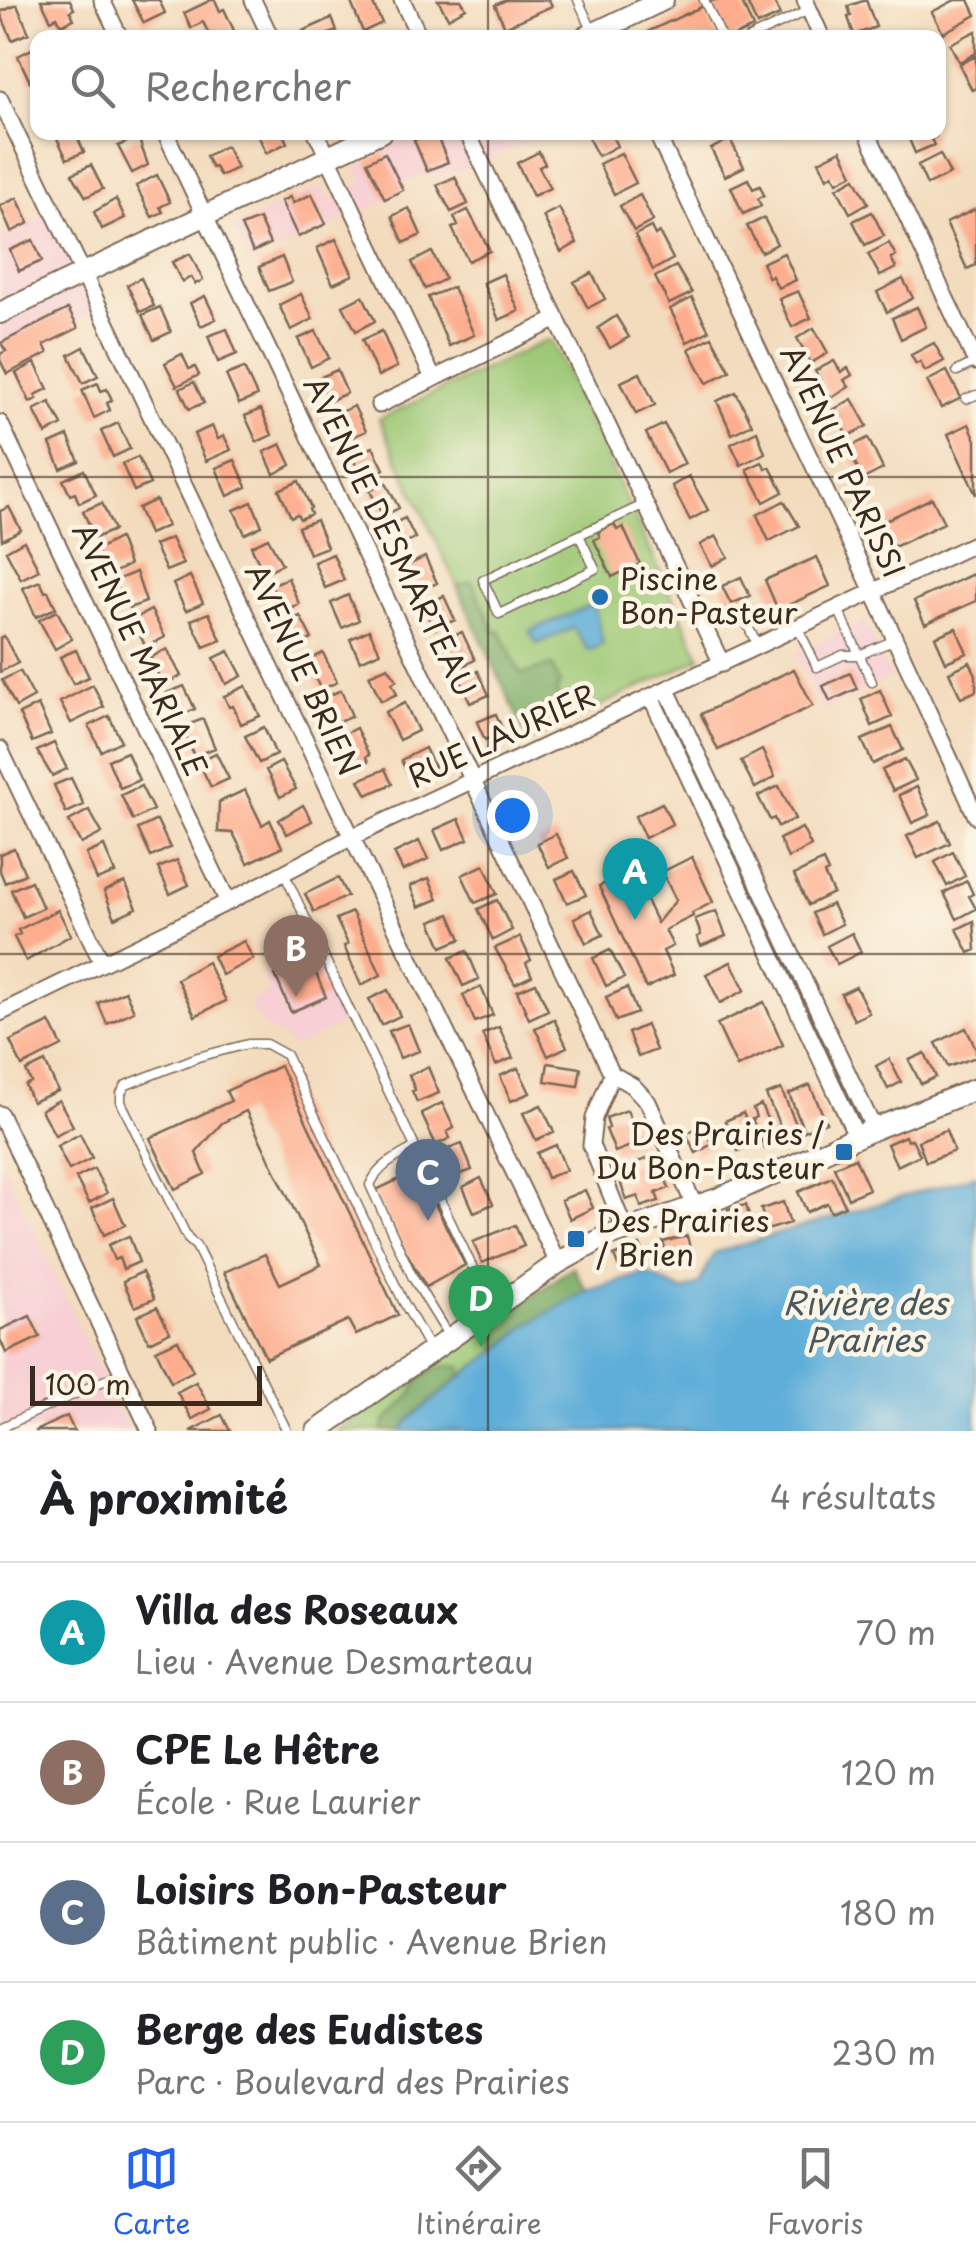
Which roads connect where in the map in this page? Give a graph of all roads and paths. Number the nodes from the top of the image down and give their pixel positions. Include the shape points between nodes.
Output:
1 (102, 0) edge
2 (253, 0) edge
3 (402, 0) edge
4 (578, 0) edge
5 (663, 0) edge
6 (704, 0) edge
7 (807, 5) edge
8 (116, 30) edge
9 (267, 30) edge
10 (416, 30) edge
11 (597, 30) edge
12 (607, 30) edge
13 (718, 30) edge
14 (762, 30) edge
15 (818, 30) edge
16 (0, 99) edge
17 (169, 140) edge
18 (320, 140) edge
19 (365, 140) edge
20 (471, 140) edge
21 (660, 140) edge
22 (871, 140) edge
23 (328, 158) junction
24 (206, 216) junction
25 (84, 274) junction
26 (0, 313) edge
27 (557, 320) junction
28 (976, 362) edge
29 (957, 370) dead end
30 (433, 378) junction
31 (976, 394) edge
32 (966, 399) dead end
33 (379, 405) dead end
34 (0, 423) edge
35 (645, 504) junction
36 (578, 535) junction
37 (976, 543) edge
38 (873, 592) junction
39 (838, 609) junction
40 (724, 613) dead end
41 (702, 623) junction
42 (748, 626) dead end
43 (798, 628) junction
44 (895, 640) junction
45 (758, 647) junction
46 (859, 655) junction
47 (722, 664) junction
48 (872, 682) dead end
49 (667, 690) junction
50 (650, 697) junction
51 (0, 749) edge
52 (474, 780) junction
53 (976, 816) edge
54 (731, 827) junction
55 (715, 834) junction
56 (352, 837) junction
57 (284, 873) junction
58 (228, 902) junction
59 (764, 916) junction
60 (102, 963) junction
61 (0, 1013) edge
62 (612, 1074) junction
63 (976, 1089) edge
64 (0, 1114) edge
65 (865, 1133) junction
66 (415, 1148) junction
67 (695, 1207) junction
68 (625, 1230) junction
69 (558, 1263) junction
70 (492, 1308) junction
71 (450, 1338) junction
72 (431, 1352) junction
73 (122, 1372) junction
74 (0, 1428) edge
75 (150, 1431) edge
76 (287, 1431) edge
77 (317, 1431) edge

1 - 8 street
2 - 9 street
3 - 10 street
4 - 11 lane
5 - 12 street
6 - 13 lane
7 - 14 lane
7 - 15 street
16 - 25 street, AVENUE BRIEN
17 - 24 street, AVENUE DESMARTEAU
18 - 23 street
19 - 23 street
20 - 27 street
21 - 38 street, AVENUE PARISSI
22 - 28 street
23 - 24 street
23 - 30 street
24 - 25 street
24 - 52 street, AVENUE DESMARTEAU
25 - 26 street
25 - 56 street, AVENUE BRIEN
27 - 30 street
27 - 35 street
28 - 29 lane
30 - 33 street
31 - 32 lane
34 - 58 street, AVENUE MARIALE
35 - 36 lane
35 - 41 street
36 - 36 lane via 483,580 499,614 594,569
37 - 38 street, RUE LAURIER
38 - 39 street, RUE LAURIER
38 - 44 street, AVENUE PARISSI
39 - 43 street, RUE LAURIER
39 - 46 lane
40 - 41 lane
41 - 47 street
42 - 45 lane
43 - 45 street, RUE LAURIER
43 - 46 lane via 817,667
44 - 46 lane
44 - 53 street, AVENUE PARISSI
45 - 47 street, RUE LAURIER
46 - 48 lane
47 - 49 street, RUE LAURIER
49 - 50 street, RUE LAURIER
49 - 54 street
50 - 52 street, RUE LAURIER
50 - 55 street
51 - 60 street
52 - 56 street, RUE LAURIER
52 - 62 street, AVENUE DESMARTEAU
54 - 55 lane
54 - 59 street
55 - 59 street
56 - 57 street, RUE LAURIER
56 - 69 street, AVENUE BRIEN
57 - 58 street, RUE LAURIER
57 - 66 lane
58 - 60 street, RUE LAURIER
59 - 65 street
60 - 61 street, RUE LAURIER
62 - 67 street, AVENUE DESMARTEAU via 648,1102
62 - 68 street via 590,1145
63 - 65 street
64 - 73 street
65 - 67 street
66 - 70 lane
66 - 71 lane via 384,1165 370,1185
67 - 68 street
68 - 69 street
69 - 70 street
70 - 71 street
71 - 72 street
72 - 76 lane via 286,1055 266,1044 248,1044 126,1085 122,1102
72 - 77 street
73 - 74 lane
73 - 75 street

